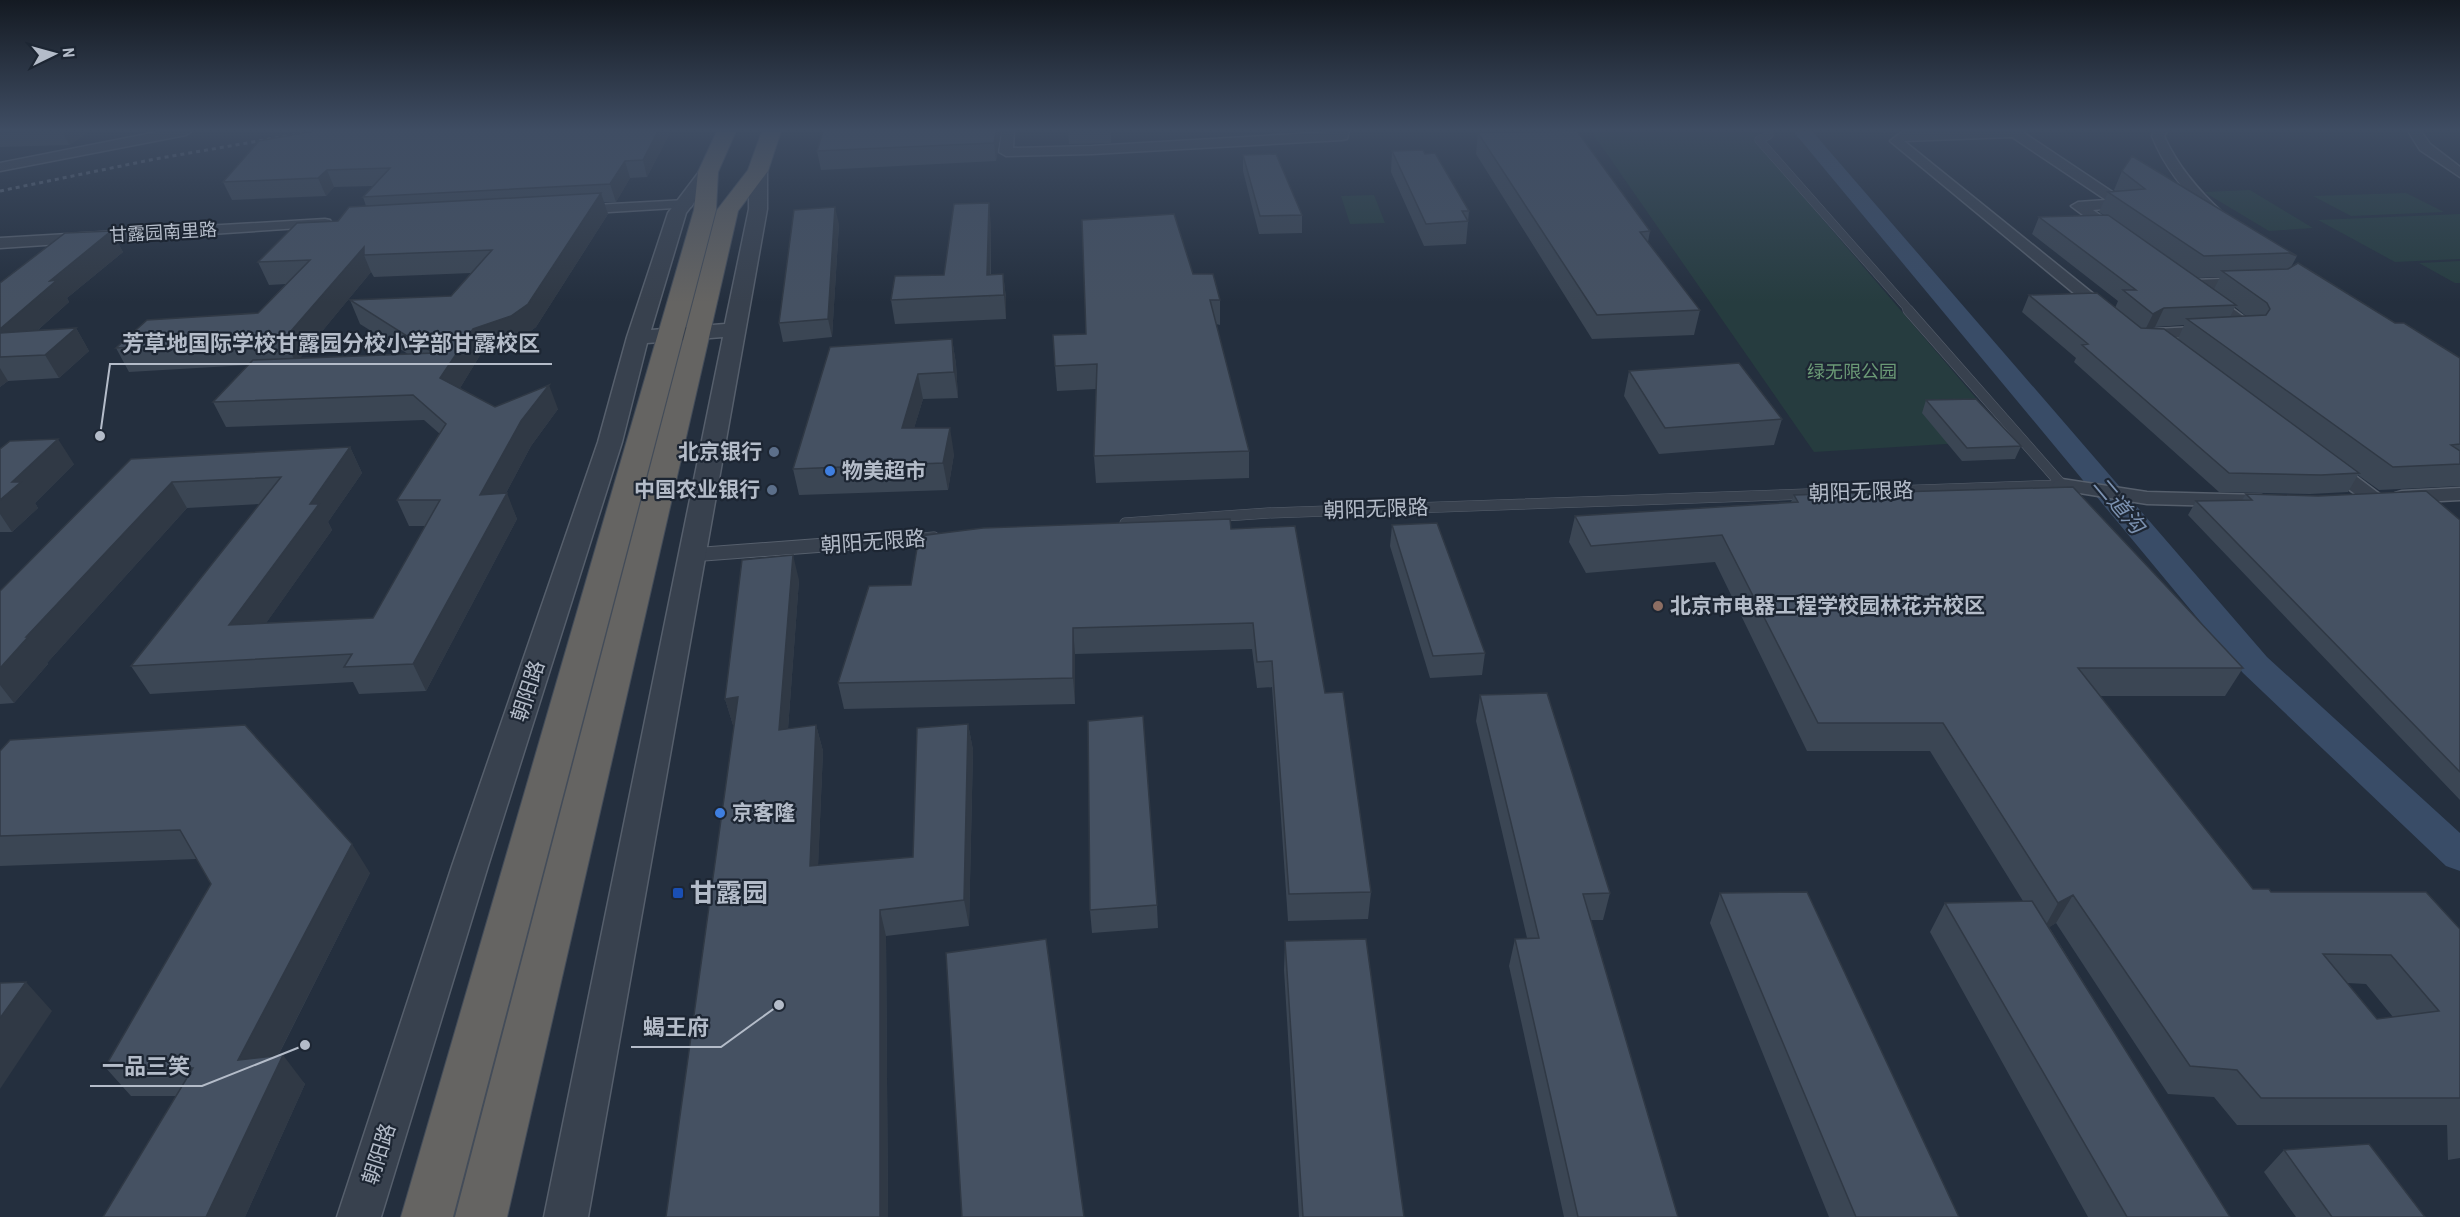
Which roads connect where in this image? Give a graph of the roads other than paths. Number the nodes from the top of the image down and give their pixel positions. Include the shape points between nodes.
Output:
1 (697, 188) edge
2 (707, 188) edge
3 (745, 188) edge
4 (758, 188) edge
5 (1801, 188) edge
6 (1953, 188) edge
7 (2097, 188) edge
8 (2192, 188) edge
9 (686, 204) junction
10 (567, 210) edge
11 (340, 222) edge
12 (2230, 227) edge
13 (2124, 239) edge
14 (0, 243) edge
15 (2171, 272) edge
16 (2267, 283) edge
17 (2190, 285) junction
18 (2113, 318) edge
19 (735, 330) junction
20 (669, 335) junction
21 (2140, 340) edge
22 (2318, 457) edge
23 (2063, 486) junction
24 (2460, 494) edge
25 (2374, 499) junction
26 (2342, 501) edge
27 (2275, 502) edge
28 (1115, 524) edge
29 (950, 536) edge
30 (691, 555) junction
31 (359, 1217) edge
32 (427, 1217) edge
33 (481, 1217) edge
34 (566, 1217) edge

1 - 9 street, 朝阳路
2 - 20 highway, 朝阳路 via 705,210
3 - 20 highway, 朝阳路 via 728,210
4 - 19 street, 朝阳路 via 758,209
5 - 23 lane
6 - 18 street
7 - 13 street via 2121,204 2078,206
8 - 12 street
9 - 10 street
9 - 20 street, 朝阳路 via 677,213
11 - 14 street, 甘露园南里路
15 - 17 street
16 - 17 street
17 - 21 street via 2249,329 2155,334 2166,343
19 - 20 street
19 - 30 street, 朝阳路
20 - 31 street, 朝阳路 via 610,442
20 - 32 highway, 朝阳路
20 - 33 highway, 朝阳路
22 - 25 street
23 - 27 street via 2146,498
23 - 28 lane, 朝阳无限路 via 1268,513
24 - 25 street
25 - 26 street
29 - 30 lane, 朝阳无限路
30 - 34 street, 朝阳路

